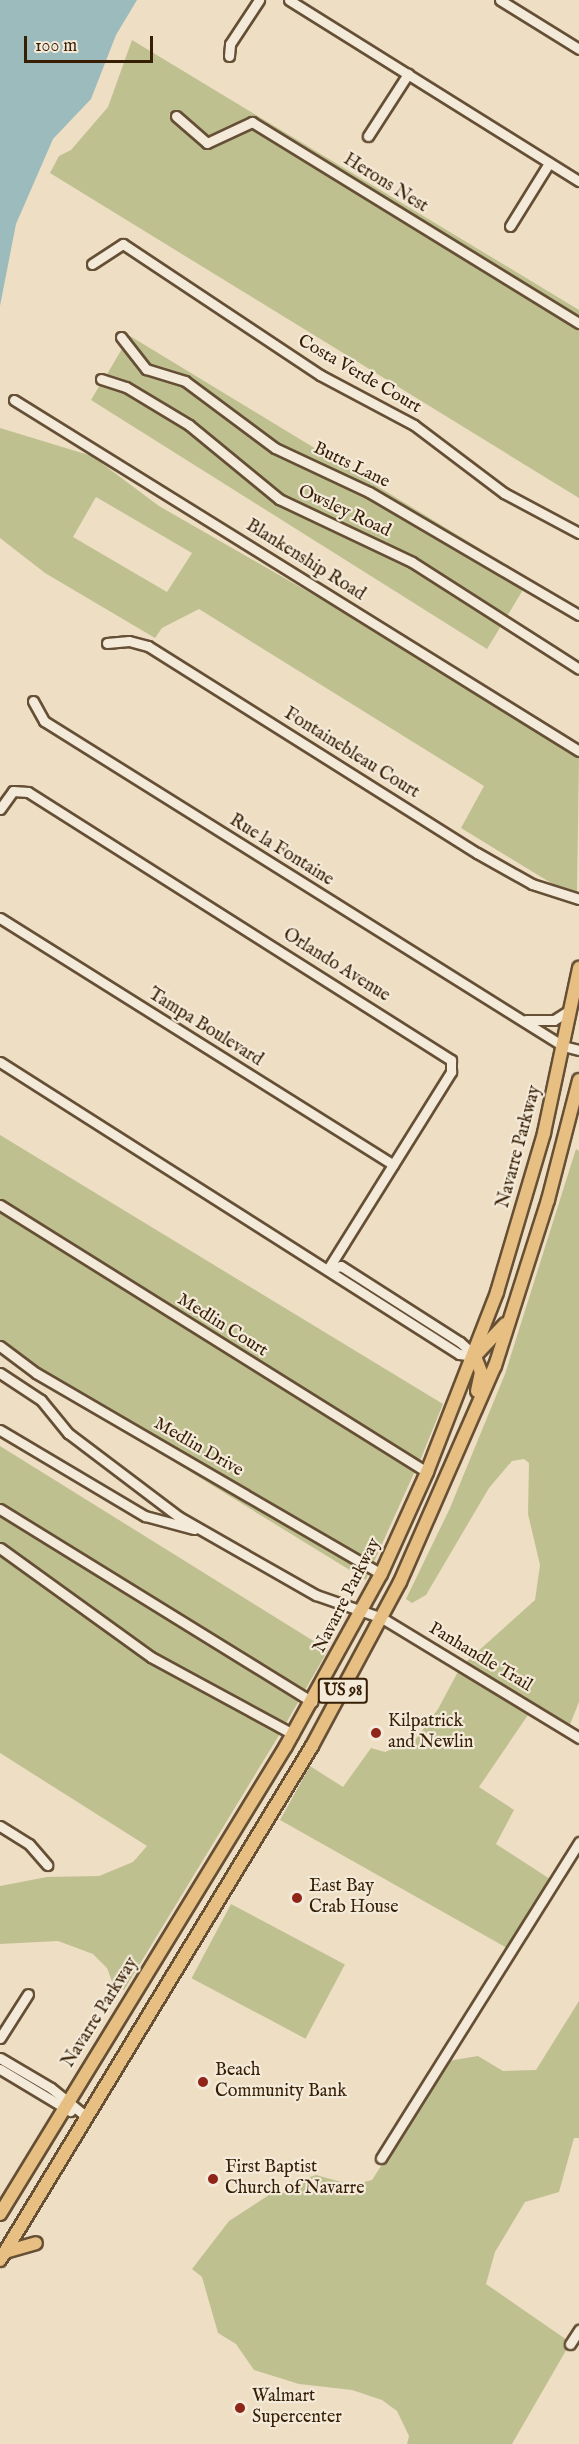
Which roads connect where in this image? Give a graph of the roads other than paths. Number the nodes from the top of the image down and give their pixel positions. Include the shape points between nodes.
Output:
1 (259, 0) edge
2 (289, 0) edge
3 (500, 0) edge
4 (579, 49) edge
5 (229, 56) dead end
6 (408, 74) junction
7 (176, 116) dead end
8 (368, 136) dead end
9 (549, 163) junction
10 (579, 181) edge
11 (510, 226) dead end
12 (92, 264) dead end
13 (579, 323) edge
14 (121, 337) dead end
15 (101, 379) dead end
16 (14, 400) dead end
17 (579, 533) edge
18 (579, 615) edge
19 (107, 643) dead end
20 (579, 669) edge
21 (33, 700) dead end
22 (579, 751) edge
23 (0, 809) edge
24 (579, 899) edge
25 (0, 918) edge
26 (579, 968) edge
27 (570, 1010) junction
28 (521, 1019) junction
29 (563, 1046) junction
30 (579, 1050) edge
31 (0, 1062) edge
32 (579, 1080) edge
33 (393, 1165) junction
34 (0, 1205) edge
35 (328, 1269) junction
36 (518, 1301) junction
37 (0, 1346) edge
38 (475, 1356) junction
39 (0, 1372) edge
40 (0, 1430) edge
41 (427, 1472) junction
42 (0, 1509) edge
43 (199, 1530) junction
44 (0, 1548) edge
45 (416, 1549) junction
46 (381, 1574) junction
47 (363, 1610) junction
48 (382, 1618) junction
49 (312, 1702) junction
50 (293, 1734) junction
51 (579, 1738) edge
52 (0, 1826) edge
53 (579, 1842) edge
54 (47, 1864) dead end
55 (28, 1994) dead end
56 (0, 2038) edge
57 (0, 2058) edge
58 (0, 2069) edge
59 (66, 2105) junction
60 (87, 2117) junction
61 (381, 2158) dead end
62 (28, 2213) junction
63 (0, 2214) edge
64 (2, 2256) edge
65 (579, 2330) edge
66 (570, 2344) dead end

1 - 5 street via 230,44
2 - 6 street
3 - 4 street
6 - 8 street
6 - 9 street
7 - 13 street, Herons Nest via 207,143 252,122
9 - 10 street
9 - 11 street
12 - 17 street, Costa Verde Court via 123,244 320,375 414,425 504,493
14 - 18 street, Butts Lane via 146,369 185,381 275,448 369,492
15 - 20 street, Owsley Road via 126,387 189,425 279,499 412,562
16 - 22 street, Blankenship Road
19 - 24 street, Fontainebleau Court via 138,642 158,651 477,853 532,884
21 - 28 street, Rue la Fontaine via 44,721
23 - 33 street, Orlando Avenue via 14,790 28,792 447,1055 451,1072
25 - 33 street, Tampa Boulevard
26 - 27 highway, Navarre Parkway / US 98
27 - 28 street via 554,1020
27 - 29 highway, Navarre Parkway / US 98
28 - 29 street, Rue la Fontaine
29 - 30 street, Rue la Fontaine
29 - 38 highway, Navarre Parkway / US 98 via 521,1214
31 - 35 street
32 - 36 highway, US 98
33 - 35 street, Orlando Avenue
34 - 41 street, Medlin Court
35 - 38 street via 459,1354
36 - 38 highway via 502,1330
36 - 45 highway, US 98 via 484,1395
37 - 46 street, Medlin Drive via 36,1373
38 - 41 highway, Navarre Parkway / US 98
38 - 45 highway via 481,1379 426,1512
39 - 43 street via 41,1400 68,1433
40 - 43 street via 145,1516
41 - 46 highway, Navarre Parkway / US 98
42 - 49 street
43 - 47 street, Panhandle Trail via 316,1595
44 - 50 street via 151,1657
45 - 48 highway, US 98
46 - 47 highway, Navarre Parkway / US 98
47 - 48 street, Panhandle Trail
47 - 49 highway, Navarre Parkway / US 98
48 - 51 street, Panhandle Trail
48 - 60 highway, US 98 via 312,1746
49 - 50 highway, Navarre Parkway / US 98
50 - 59 highway, Navarre Parkway / US 98
52 - 54 street via 29,1844
53 - 61 street
55 - 56 street
57 - 59 street
58 - 59 street
59 - 60 street
59 - 63 highway, Navarre Parkway / US 98
60 - 62 highway, US 98
62 - 64 highway, US 98
62 - 64 highway via 30,2233 36,2243
65 - 66 street

